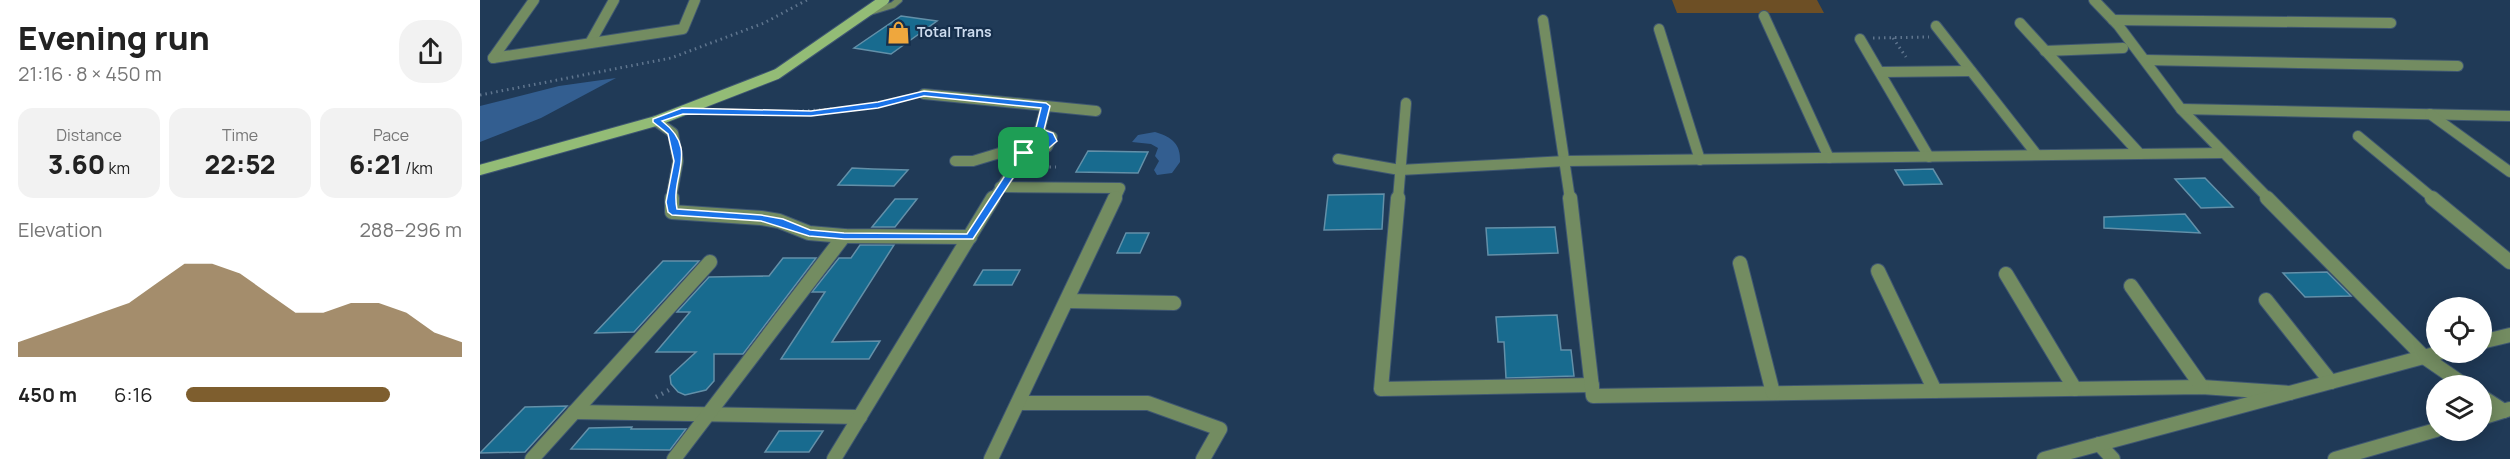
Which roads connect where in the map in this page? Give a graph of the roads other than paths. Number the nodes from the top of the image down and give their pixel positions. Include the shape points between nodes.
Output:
1 (534, 0) edge
2 (614, 0) edge
3 (695, 0) edge
4 (884, 0) edge
5 (899, 0) edge
6 (2094, 0) edge
7 (870, 12) junction
8 (1764, 16) dead end
9 (1544, 20) dead end
10 (2113, 20) junction
11 (2020, 23) dead end
12 (2391, 23) dead end
13 (1936, 26) dead end
14 (1659, 29) dead end
15 (1860, 39) road end
16 (590, 43) junction
17 (2123, 48) dead end
18 (2045, 51) junction
19 (2145, 60) junction
20 (2458, 66) dead end
21 (1971, 71) junction
22 (1880, 72) junction
23 (924, 93) road end
24 (1406, 103) dead end
25 (1046, 106) junction
26 (2181, 109) junction
27 (1096, 111) dead end
28 (2430, 114) junction
29 (2510, 116) edge
30 (656, 121) junction
31 (1039, 132) junction
32 (2358, 136) dead end
33 (1018, 151) junction
34 (2223, 153) junction
35 (2140, 154) junction
36 (2037, 155) junction
37 (1929, 157) junction
38 (1829, 158) junction
39 (1338, 159) dead end
40 (1700, 160) junction
41 (955, 161) dead end
42 (1566, 161) junction
43 (480, 170) edge
44 (1400, 170) junction
45 (2510, 172) edge
46 (1000, 187) junction
47 (844, 236) junction
48 (970, 237) junction
49 (710, 262) dead end
50 (2510, 262) edge
51 (1740, 263) dead end
52 (1878, 271) dead end
53 (2006, 274) dead end
54 (2131, 286) dead end
55 (2266, 300) dead end
56 (1067, 301) junction
57 (1174, 303) dead end
58 (2510, 335) edge
59 (2492, 339) edge
60 (2424, 357) junction
61 (2450, 375) edge
62 (2331, 382) junction
63 (1592, 385) junction
64 (2202, 387) junction
65 (2075, 389) junction
66 (1935, 391) junction
67 (1773, 393) junction
68 (2290, 393) junction
69 (2492, 402) edge
70 (1018, 403) junction
71 (2507, 410) edge
72 (574, 412) junction
73 (2492, 415) edge
74 (708, 416) junction
75 (860, 417) junction
76 (2426, 433) edge
77 (2098, 444) junction
78 (532, 459) edge
79 (674, 459) edge
80 (834, 459) edge
81 (992, 459) edge
82 (1203, 459) edge
83 (2044, 459) edge
84 (2113, 459) edge
85 (2335, 459) edge

1 - 16 street via 493,58
2 - 16 street
3 - 16 street via 683,29
4 - 7 main road
5 - 7 lane
6 - 10 street
7 - 30 main road via 777,74
8 - 38 street
9 - 42 street
10 - 12 street
10 - 19 street
11 - 18 street
13 - 21 street
14 - 40 street
15 - 22 street
17 - 18 street
18 - 35 street
19 - 20 street
19 - 26 street
21 - 22 street
21 - 36 street
22 - 37 street
23 - 25 street
24 - 44 street
25 - 27 street
25 - 31 street
26 - 28 street
26 - 34 street
28 - 29 street
28 - 45 street
30 - 43 main road
30 - 47 street via 673,133 678,161 672,212 761,218 809,233
31 - 33 street via 1016,139 1011,146
31 - 33 street via 1050,134 1050,144 1041,150
32 - 50 street
33 - 41 street
33 - 46 street
34 - 35 street
34 - 60 street
35 - 36 street
36 - 37 street
37 - 38 street
38 - 40 street
39 - 44 street
40 - 42 street
42 - 44 street
42 - 63 street
44 - 63 street via 1381,389
46 - 48 street
46 - 56 street via 1120,188
47 - 48 street
47 - 74 street
48 - 75 street
49 - 72 street
51 - 67 street
52 - 66 street
53 - 65 street
54 - 64 street
55 - 62 street
56 - 57 street
56 - 70 street
58 - 59 street
60 - 61 street
60 - 62 street
62 - 68 street
63 - 67 street via 1593,396
64 - 65 street
64 - 68 street
65 - 66 street
66 - 67 street
68 - 77 street
69 - 71 street
70 - 81 street
70 - 82 street via 1148,403 1220,429
71 - 73 street
72 - 74 street
72 - 78 street
74 - 75 street
74 - 79 street
75 - 80 street
76 - 85 street
77 - 83 street
77 - 84 street

